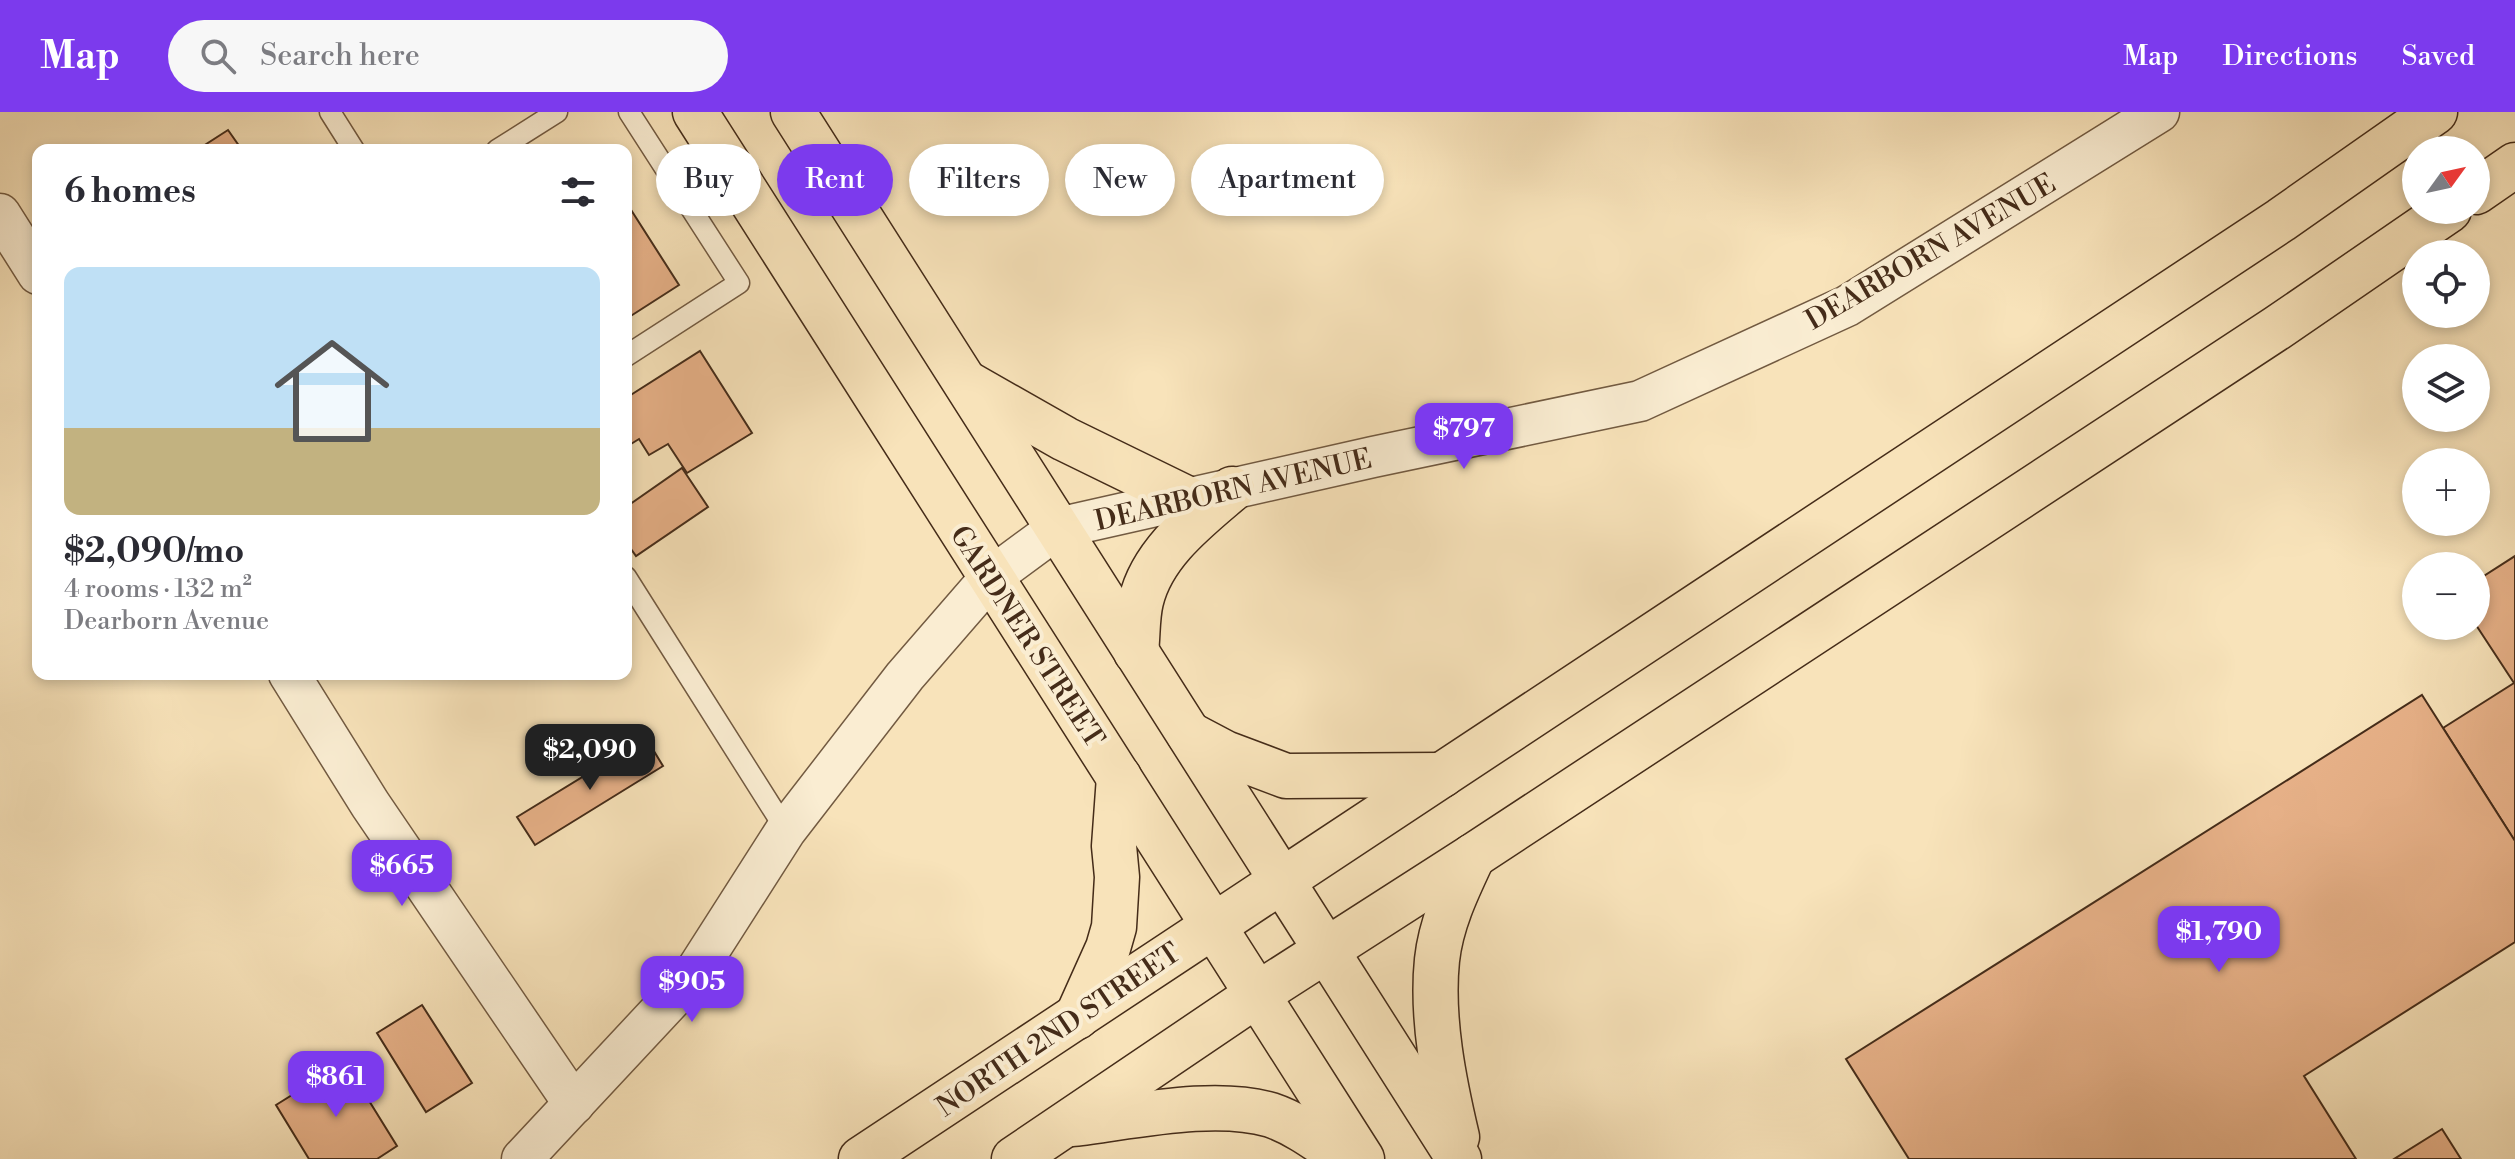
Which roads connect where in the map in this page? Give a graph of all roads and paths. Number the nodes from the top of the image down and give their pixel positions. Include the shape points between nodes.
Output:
1 (330, 112) edge
2 (557, 112) edge
3 (629, 112) edge
4 (695, 112) edge
5 (793, 112) edge
6 (2159, 112) edge
7 (2435, 112) edge
8 (350, 144) edge
9 (506, 144) edge
10 (716, 144) edge
11 (656, 154) edge
12 (2515, 165) edge
13 (2490, 182) edge
14 (0, 214) edge
15 (696, 216) edge
16 (761, 216) edge
17 (2429, 224) edge
18 (32, 265) edge
19 (632, 352) edge
20 (967, 383) junction
21 (1232, 489) junction
22 (1188, 499) junction
23 (1058, 528) junction
24 (990, 578) junction
25 (632, 586) edge
26 (1136, 652) junction
27 (293, 680) edge
28 (1189, 734) junction
29 (1442, 775) junction
30 (1119, 777) junction
31 (786, 830) junction
32 (1473, 856) junction
33 (1281, 881) junction
34 (1214, 926) junction
35 (1326, 950) junction
36 (1258, 994) junction
37 (1077, 1017) junction
38 (574, 1104) junction
39 (1066, 1125) junction
40 (522, 1159) edge
41 (861, 1159) edge
42 (1014, 1159) edge
43 (1346, 1159) edge
44 (1362, 1159) edge
45 (1460, 1159) edge

1 - 8 lane
2 - 9 lane
3 - 11 lane
4 - 10 main road, GARDNER STREET
5 - 20 main road
6 - 21 street, DEARBORN AVENUE via 1847,306 1640,401
7 - 29 main road, NORTH 2ND STREET via 2281,220
12 - 13 main road
14 - 18 street
15 - 19 lane via 739,283
16 - 24 main road, GARDNER STREET
17 - 32 main road
20 - 22 main road via 1065,439
20 - 23 main road
21 - 22 street, DEARBORN AVENUE
21 - 26 main road via 1191,523 1153,574 1141,600
22 - 23 street, DEARBORN AVENUE
23 - 24 street, DEARBORN AVENUE
23 - 26 main road
24 - 30 main road, GARDNER STREET
24 - 31 street, DEARBORN AVENUE via 905,676
25 - 31 lane
26 - 28 main road
27 - 38 street via 370,804
28 - 29 main road via 1286,776
28 - 33 main road
29 - 33 main road, NORTH 2ND STREET
30 - 34 main road, GARDNER STREET
30 - 37 main road via 1114,927
31 - 38 street, DEARBORN AVENUE via 692,977
32 - 35 main road
32 - 45 main road via 1451,902 1436,972 1446,1085
33 - 34 main road, NORTH 2ND STREET
33 - 35 main road
34 - 36 main road, GARDNER STREET
34 - 37 main road, NORTH 2ND STREET
35 - 36 main road
35 - 45 main road
36 - 39 main road
36 - 44 main road, GARDNER STREET
37 - 41 main road, NORTH 2ND STREET
38 - 40 street, DEARBORN AVENUE
39 - 42 main road
39 - 43 main road via 1207,1108 1244,1109 1304,1131

